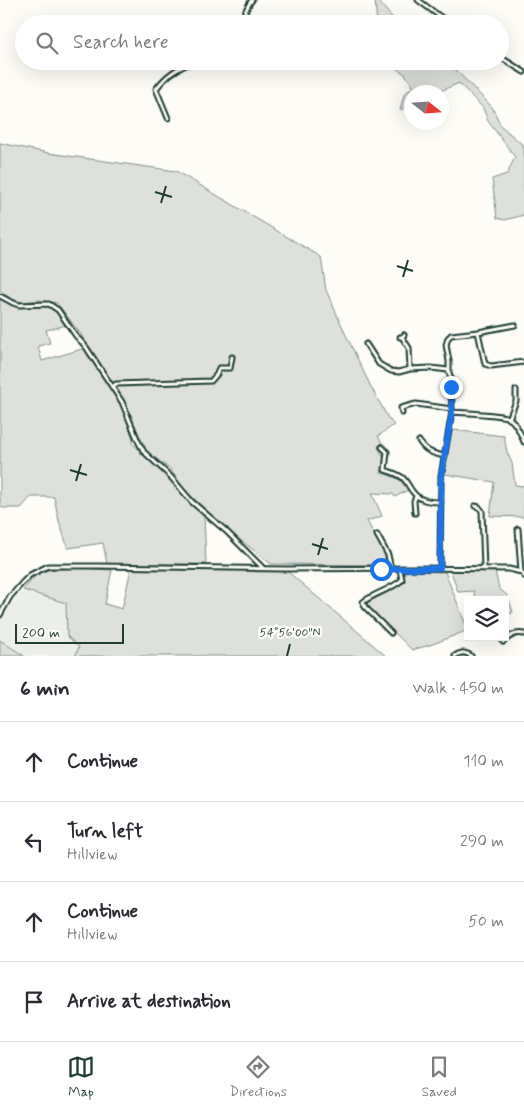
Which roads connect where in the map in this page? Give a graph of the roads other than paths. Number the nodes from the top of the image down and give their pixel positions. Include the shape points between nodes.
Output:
1 (252, 0) edge
2 (418, 0) edge
3 (244, 15) edge
4 (438, 15) edge
5 (509, 63) edge
6 (175, 70) edge
7 (524, 72) edge
8 (168, 118) dead end
9 (0, 296) edge
10 (515, 325) dead end
11 (478, 332) junction
12 (402, 336) dead end
13 (366, 344) dead end
14 (232, 357) dead end
15 (524, 362) edge
16 (410, 369) junction
17 (448, 370) junction
18 (112, 387) junction
19 (516, 390) dead end
20 (452, 411) junction
21 (402, 413) dead end
22 (509, 419) junction
23 (419, 440) dead end
24 (524, 442) edge
25 (382, 447) dead end
26 (445, 456) junction
27 (416, 496) junction
28 (441, 502) junction
29 (475, 506) dead end
30 (415, 514) dead end
31 (518, 529) dead end
32 (377, 535) dead end
33 (263, 568) junction
34 (400, 568) junction
35 (440, 568) junction
36 (391, 569) junction
37 (484, 569) junction
38 (523, 574) edge
39 (0, 615) edge
40 (391, 633) dead end
41 (524, 634) edge
42 (504, 642) dead end
43 (455, 656) edge
44 (471, 656) edge

1 - 3 street
2 - 4 street
5 - 7 street
6 - 8 street via 156,89
9 - 18 street via 19,305 49,304 55,308
10 - 11 street
11 - 15 street via 485,364
11 - 17 street via 449,336 446,344
12 - 16 street via 409,348
13 - 16 street via 386,370
14 - 18 street via 230,368 219,368 211,381 116,384
16 - 17 street
17 - 20 street
18 - 33 street via 144,452
19 - 22 street via 516,401
20 - 21 street via 412,404 401,408
20 - 22 street
20 - 26 street
22 - 24 street via 518,428
23 - 26 street via 430,452
25 - 27 street via 387,452 384,470 402,477
26 - 28 street
27 - 28 street
27 - 30 street
28 - 35 street
29 - 37 street via 482,511
31 - 38 street
32 - 36 street via 388,555
33 - 36 street
33 - 39 street via 48,566 23,582
34 - 35 street
34 - 36 street
34 - 40 street via 402,580 363,602
35 - 37 street
37 - 38 street via 513,569
41 - 42 street via 512,635
43 - 44 street via 461,653

